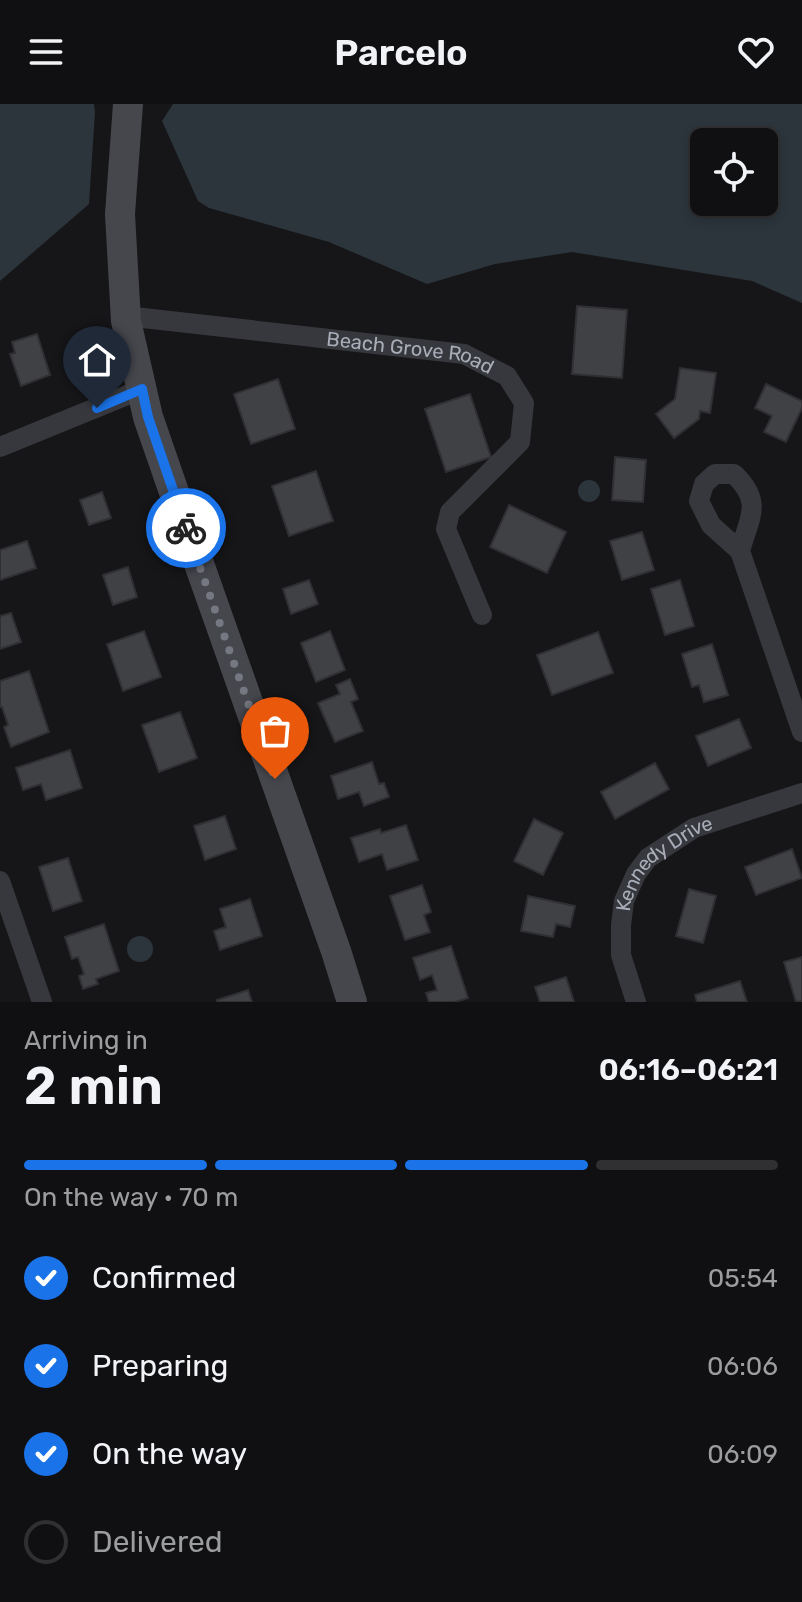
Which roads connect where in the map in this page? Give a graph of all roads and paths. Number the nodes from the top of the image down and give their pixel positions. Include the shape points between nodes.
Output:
1 (128, 104) edge
2 (125, 316) junction
3 (142, 389) junction
4 (0, 447) edge
5 (740, 551) dead end
6 (482, 615) dead end
7 (802, 732) edge
8 (802, 793) edge
9 (0, 881) edge
10 (42, 1002) edge
11 (352, 1002) edge
12 (636, 1002) edge

1 - 2 street via 120,214
2 - 3 street
2 - 6 street, Beach Grove Road via 464,354 507,376 524,403 520,442 450,512 446,529
3 - 4 street
3 - 11 street
5 - 7 street
8 - 12 street, Kennedy Drive via 694,828 648,858 624,901 621,925 621,955
9 - 10 street

